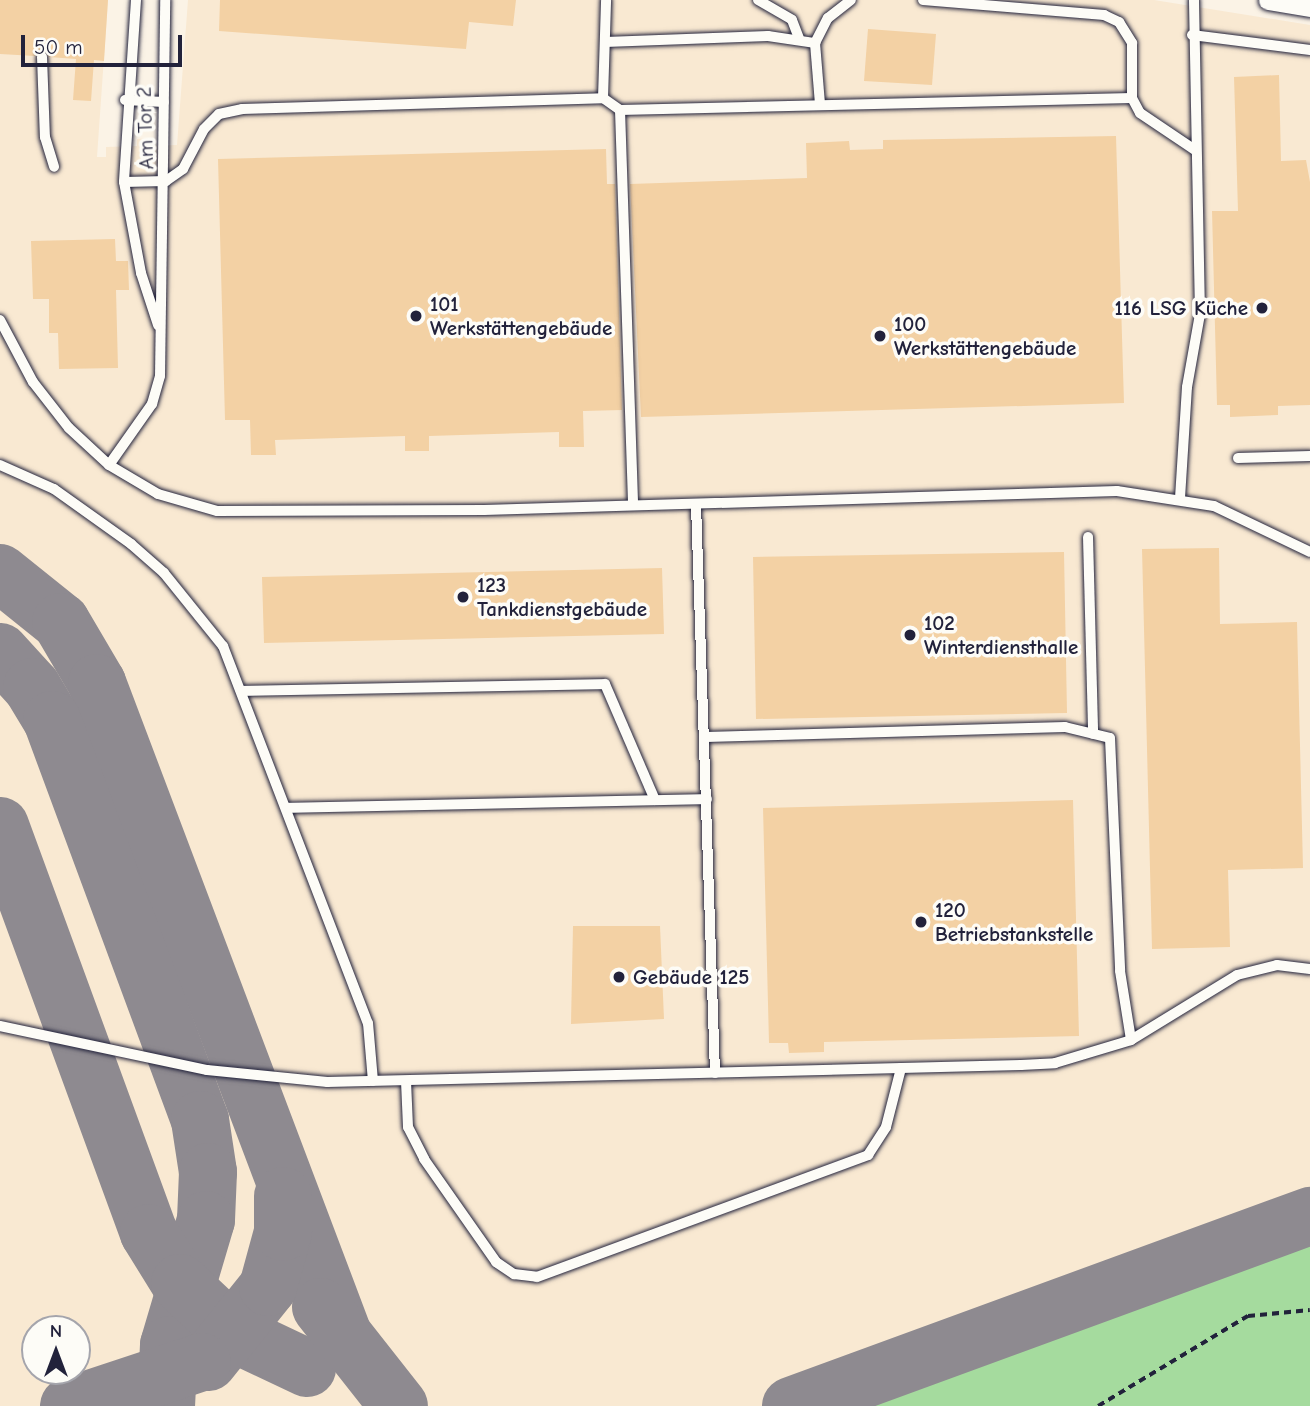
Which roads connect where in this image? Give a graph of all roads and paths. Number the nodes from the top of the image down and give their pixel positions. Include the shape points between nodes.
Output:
1 (136, 0) edge
2 (165, 0) edge
3 (606, 0) edge
4 (758, 0) edge
5 (851, 0) edge
6 (923, 0) edge
7 (1194, 0) edge
8 (1268, 0) edge
9 (1310, 7) edge
10 (1192, 35) junction
11 (799, 38) junction
12 (604, 42) junction
13 (815, 43) junction
14 (1310, 50) edge
15 (42, 57) dead end
16 (603, 98) junction
17 (1132, 98) junction
18 (125, 100) junction
19 (164, 102) junction
20 (820, 104) junction
21 (620, 110) junction
22 (1195, 150) junction
23 (54, 167) dead end
24 (166, 181) junction
25 (124, 182) junction
26 (0, 320) edge
27 (160, 332) junction
28 (1310, 456) edge
29 (1238, 458) dead end
30 (0, 465) edge
31 (109, 465) junction
32 (1180, 498) junction
33 (696, 504) junction
34 (633, 505) junction
35 (1088, 537) dead end
36 (1310, 550) edge
37 (243, 691) junction
38 (1093, 734) junction
39 (706, 737) junction
40 (707, 799) junction
41 (655, 800) junction
42 (286, 808) junction
43 (1310, 969) edge
44 (0, 1026) edge
45 (1131, 1040) junction
46 (901, 1068) junction
47 (715, 1073) junction
48 (373, 1081) junction
49 (406, 1081) junction
50 (1310, 1310) edge
51 (1098, 1406) edge

1 - 18 lane, Am Tor 2
2 - 19 lane, Am Tor 2
3 - 12 lane
4 - 11 lane via 792,20
5 - 13 lane via 828,18
6 - 17 lane via 1104,15 1119,22 1132,43
7 - 10 lane
8 - 9 street
10 - 14 lane
10 - 22 lane
11 - 12 lane
11 - 13 lane
12 - 16 lane
13 - 20 lane
15 - 23 lane via 45,137
16 - 21 lane
16 - 24 lane via 242,109 219,114 204,129 183,169
17 - 20 lane
17 - 22 lane via 1140,113
18 - 19 lane
18 - 25 lane, Am Tor 2
19 - 24 lane, Am Tor 2
20 - 21 lane
21 - 34 lane
22 - 32 lane via 1199,332 1187,387
24 - 25 lane
24 - 27 lane, Am Tor 2
25 - 27 lane, Am Tor 2 via 141,272
26 - 31 lane via 39,390
27 - 31 lane, Am Tor 2 via 152,404
28 - 29 lane
30 - 37 lane via 54,489 164,573 211,627
31 - 34 lane via 158,494 217,511
32 - 33 lane via 1117,491
32 - 36 lane via 1242,517
33 - 34 lane
33 - 39 lane
35 - 38 lane
37 - 41 lane via 605,684
37 - 42 lane
38 - 39 lane via 1065,727
38 - 45 lane via 1110,738 1120,971
39 - 40 lane
40 - 41 lane
40 - 47 lane
41 - 42 lane
42 - 48 lane via 368,1023
43 - 45 lane via 1277,965 1237,975
44 - 48 lane via 243,1076
45 - 46 lane via 1055,1063
46 - 47 lane
46 - 49 lane via 886,1127 868,1155 537,1277 514,1274 496,1262 424,1158 408,1127
47 - 49 lane
48 - 49 lane
50 - 51 path via 1248,1316

